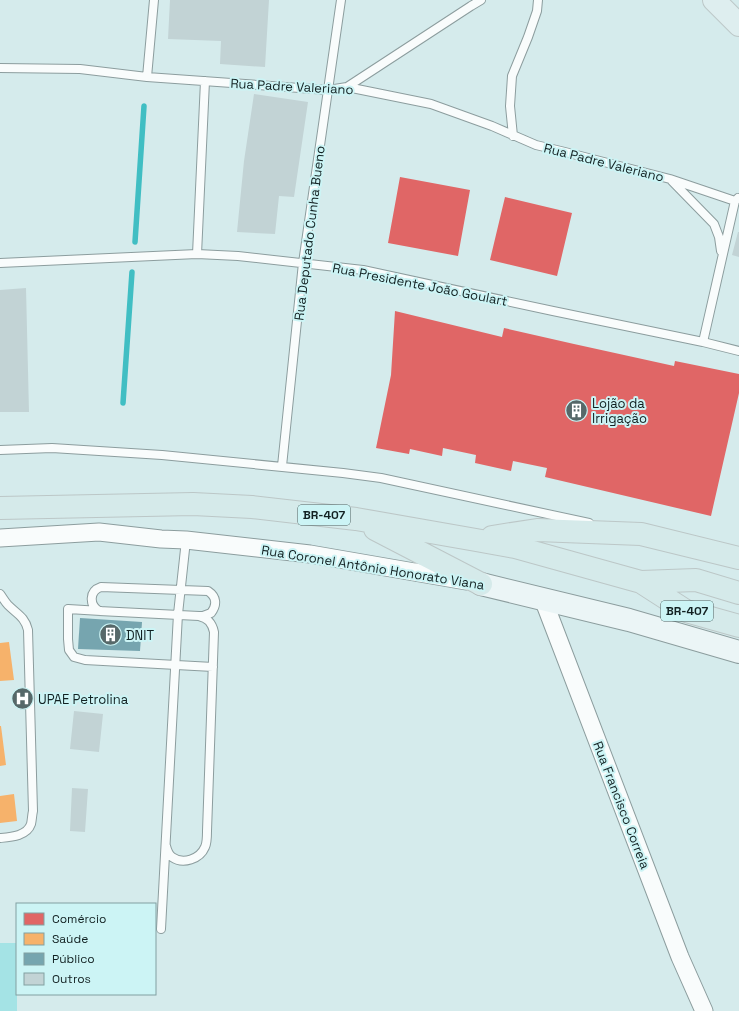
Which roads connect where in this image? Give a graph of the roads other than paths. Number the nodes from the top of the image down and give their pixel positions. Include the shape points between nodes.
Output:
1 (154, 0) edge
2 (341, 0) edge
3 (481, 0) edge
4 (538, 0) edge
5 (714, 0) edge
6 (739, 25) edge
7 (0, 68) edge
8 (147, 77) junction
9 (205, 81) junction
10 (347, 87) junction
11 (328, 90) junction
12 (513, 136) junction
13 (670, 179) junction
14 (737, 199) edge
15 (197, 254) junction
16 (722, 256) junction
17 (0, 263) edge
18 (303, 263) junction
19 (703, 342) junction
20 (739, 351) edge
21 (0, 450) edge
22 (282, 466) junction
23 (0, 508) edge
24 (356, 519) junction
25 (641, 534) junction
26 (0, 538) edge
27 (186, 540) junction
28 (476, 540) junction
29 (739, 558) edge
30 (641, 582) junction
31 (482, 584) junction
32 (180, 590) junction
33 (739, 593) edge
34 (0, 594) edge
35 (542, 599) junction
36 (0, 606) edge
37 (9, 606) junction
38 (104, 612) junction
39 (178, 614) junction
40 (199, 616) junction
41 (739, 626) edge
42 (739, 652) edge
43 (175, 666) junction
44 (213, 668) junction
45 (0, 838) edge
46 (166, 846) junction
47 (161, 929) dead end
48 (704, 1011) edge

1 - 8 lane
2 - 11 lane, Rua Deputado Cunha Bueno
3 - 10 lane
4 - 12 lane via 537,11 512,76 510,106
5 - 6 main road
7 - 8 lane, Rua Padre Valeriano via 80,69
8 - 9 lane, Rua Padre Valeriano
9 - 11 lane, Rua Padre Valeriano
9 - 15 lane
10 - 11 lane, Rua Padre Valeriano
10 - 12 lane, Rua Padre Valeriano via 431,104
11 - 18 lane, Rua Deputado Cunha Bueno
12 - 13 lane, Rua Padre Valeriano via 536,145
13 - 14 lane, Rua Padre Valeriano
13 - 16 lane via 714,224 720,237
14 - 16 lane
15 - 17 lane, Rua Presidente João Goulart
15 - 18 lane, Rua Presidente João Goulart
16 - 19 lane
18 - 19 lane, Rua Presidente João Goulart via 363,270
18 - 22 lane, Rua Deputado Cunha Bueno
19 - 20 lane, Rua Presidente João Goulart
21 - 22 lane via 52,448
22 - 25 lane via 381,478
23 - 24 highway, BR-407 via 193,504 252,507
24 - 28 highway, BR-407
24 - 31 highway
25 - 28 highway, BR-407 via 536,530
25 - 29 highway, BR-407
26 - 27 street, Rua Coronel Antônio Honorato Viana via 99,532
27 - 31 street, Rua Coronel Antônio Honorato Viana via 310,554
27 - 32 lane
28 - 30 highway, BR-407 via 515,547
30 - 33 highway, BR-407 via 696,580
30 - 41 highway, BR-407 via 686,610
31 - 35 main road, Rua Coronel Antônio Honorato Viana
32 - 38 lane via 101,587 91,597 96,608
32 - 39 lane
32 - 40 lane via 208,592 214,597 216,606 211,613
34 - 37 lane
35 - 42 main road, Rua Coronel Antônio Honorato Viana via 629,620
35 - 48 street, Rua Francisco Correia via 680,957
36 - 37 lane
37 - 45 lane via 26,623 28,630 33,811 26,831 13,837
38 - 39 lane
38 - 43 lane via 68,610 69,650 74,657 85,660
39 - 40 lane
39 - 43 lane
40 - 44 lane via 205,617 213,627
43 - 44 lane
43 - 46 lane
44 - 46 lane via 205,847 199,855 185,861 173,858
46 - 47 lane

